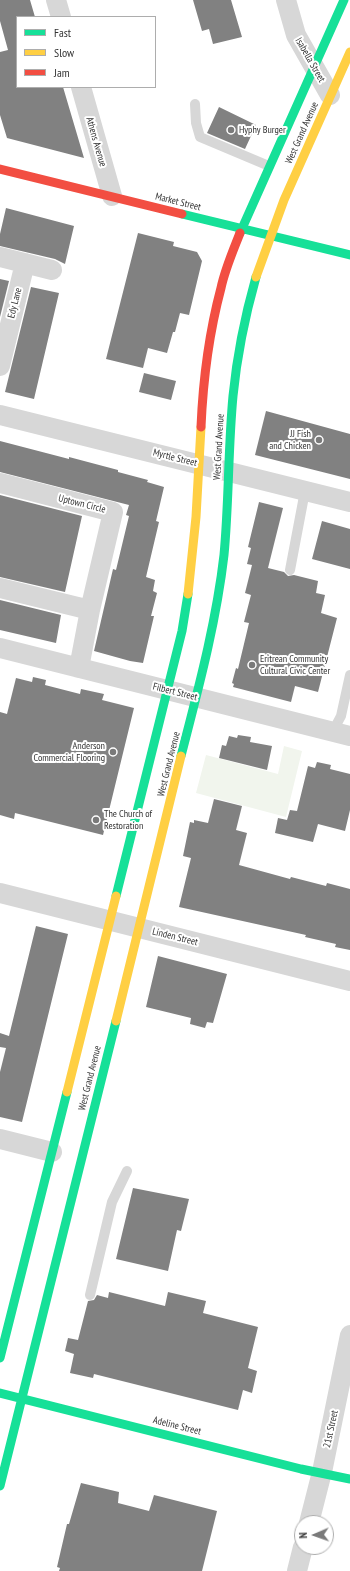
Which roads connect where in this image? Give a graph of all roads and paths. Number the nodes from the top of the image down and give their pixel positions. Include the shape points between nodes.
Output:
1 (56, 0) edge
2 (286, 0) edge
3 (344, 0) edge
4 (61, 16) edge
5 (350, 52) edge
6 (314, 66) junction
7 (81, 88) edge
8 (330, 95) junction
9 (195, 104) dead end
10 (269, 166) junction
11 (0, 169) edge
12 (112, 196) junction
13 (241, 229) junction
14 (268, 236) junction
15 (350, 256) edge
16 (0, 257) edge
17 (25, 264) junction
18 (52, 270) dead end
19 (0, 366) edge
20 (0, 414) edge
21 (199, 464) junction
22 (229, 473) junction
23 (0, 483) edge
24 (305, 491) junction
25 (350, 502) edge
26 (290, 570) dead end
27 (0, 588) edge
28 (90, 610) junction
29 (0, 648) edge
30 (79, 668) junction
31 (350, 675) edge
32 (168, 690) junction
33 (197, 697) junction
34 (342, 734) edge
35 (0, 893) edge
36 (109, 921) junction
37 (139, 928) junction
38 (350, 981) edge
39 (0, 1139) edge
40 (52, 1152) junction
41 (127, 1170) dead end
42 (90, 1295) dead end
43 (350, 1335) edge
44 (0, 1358) edge
45 (0, 1393) edge
46 (21, 1398) junction
47 (322, 1472) junction
48 (350, 1479) edge
49 (0, 1486) edge
50 (311, 1515) edge
51 (301, 1555) edge
52 (297, 1571) edge

1 - 4 street
2 - 6 street, Isabella Street via 296,34
3 - 6 main road, West Grand Avenue
5 - 8 main road, West Grand Avenue
6 - 8 street, Isabella Street
6 - 10 main road, West Grand Avenue
7 - 12 street, Athens Avenue
8 - 14 main road, West Grand Avenue
9 - 10 lane via 200,137
10 - 13 main road, West Grand Avenue
11 - 12 main road, Market Street
12 - 13 main road, Market Street
13 - 14 main road, Market Street
13 - 21 main road, West Grand Avenue via 221,286 209,340 202,397
14 - 15 main road, Market Street
14 - 22 main road, West Grand Avenue via 250,293 238,354
16 - 17 street
17 - 18 street
17 - 19 street, Edy Lane
20 - 21 street, Myrtle Street
21 - 22 street, Myrtle Street
21 - 32 main road, West Grand Avenue via 191,572 182,631
22 - 24 street, Myrtle Street
22 - 33 main road, West Grand Avenue via 220,587
23 - 28 street, Uptown Circle via 113,512
24 - 25 street, Myrtle Street
24 - 26 lane
27 - 28 street
28 - 30 street, Uptown Circle
29 - 30 street, Filbert Street
30 - 32 street, Filbert Street
31 - 34 lane via 341,716
32 - 33 street, Filbert Street
32 - 36 main road, West Grand Avenue
33 - 34 street, Filbert Street
33 - 37 main road, West Grand Avenue
35 - 36 street, Linden Street
36 - 37 street, Linden Street
36 - 40 main road, West Grand Avenue
37 - 38 street, Linden Street
37 - 46 main road, West Grand Avenue
39 - 40 street
40 - 44 main road, West Grand Avenue
41 - 42 lane via 112,1202
43 - 47 street, 21st Street
45 - 46 main road, Adeline Street
46 - 47 main road, Adeline Street via 301,1469
46 - 49 main road, West Grand Avenue
47 - 48 main road, Adeline Street
47 - 50 street, 21st Street
51 - 52 street

